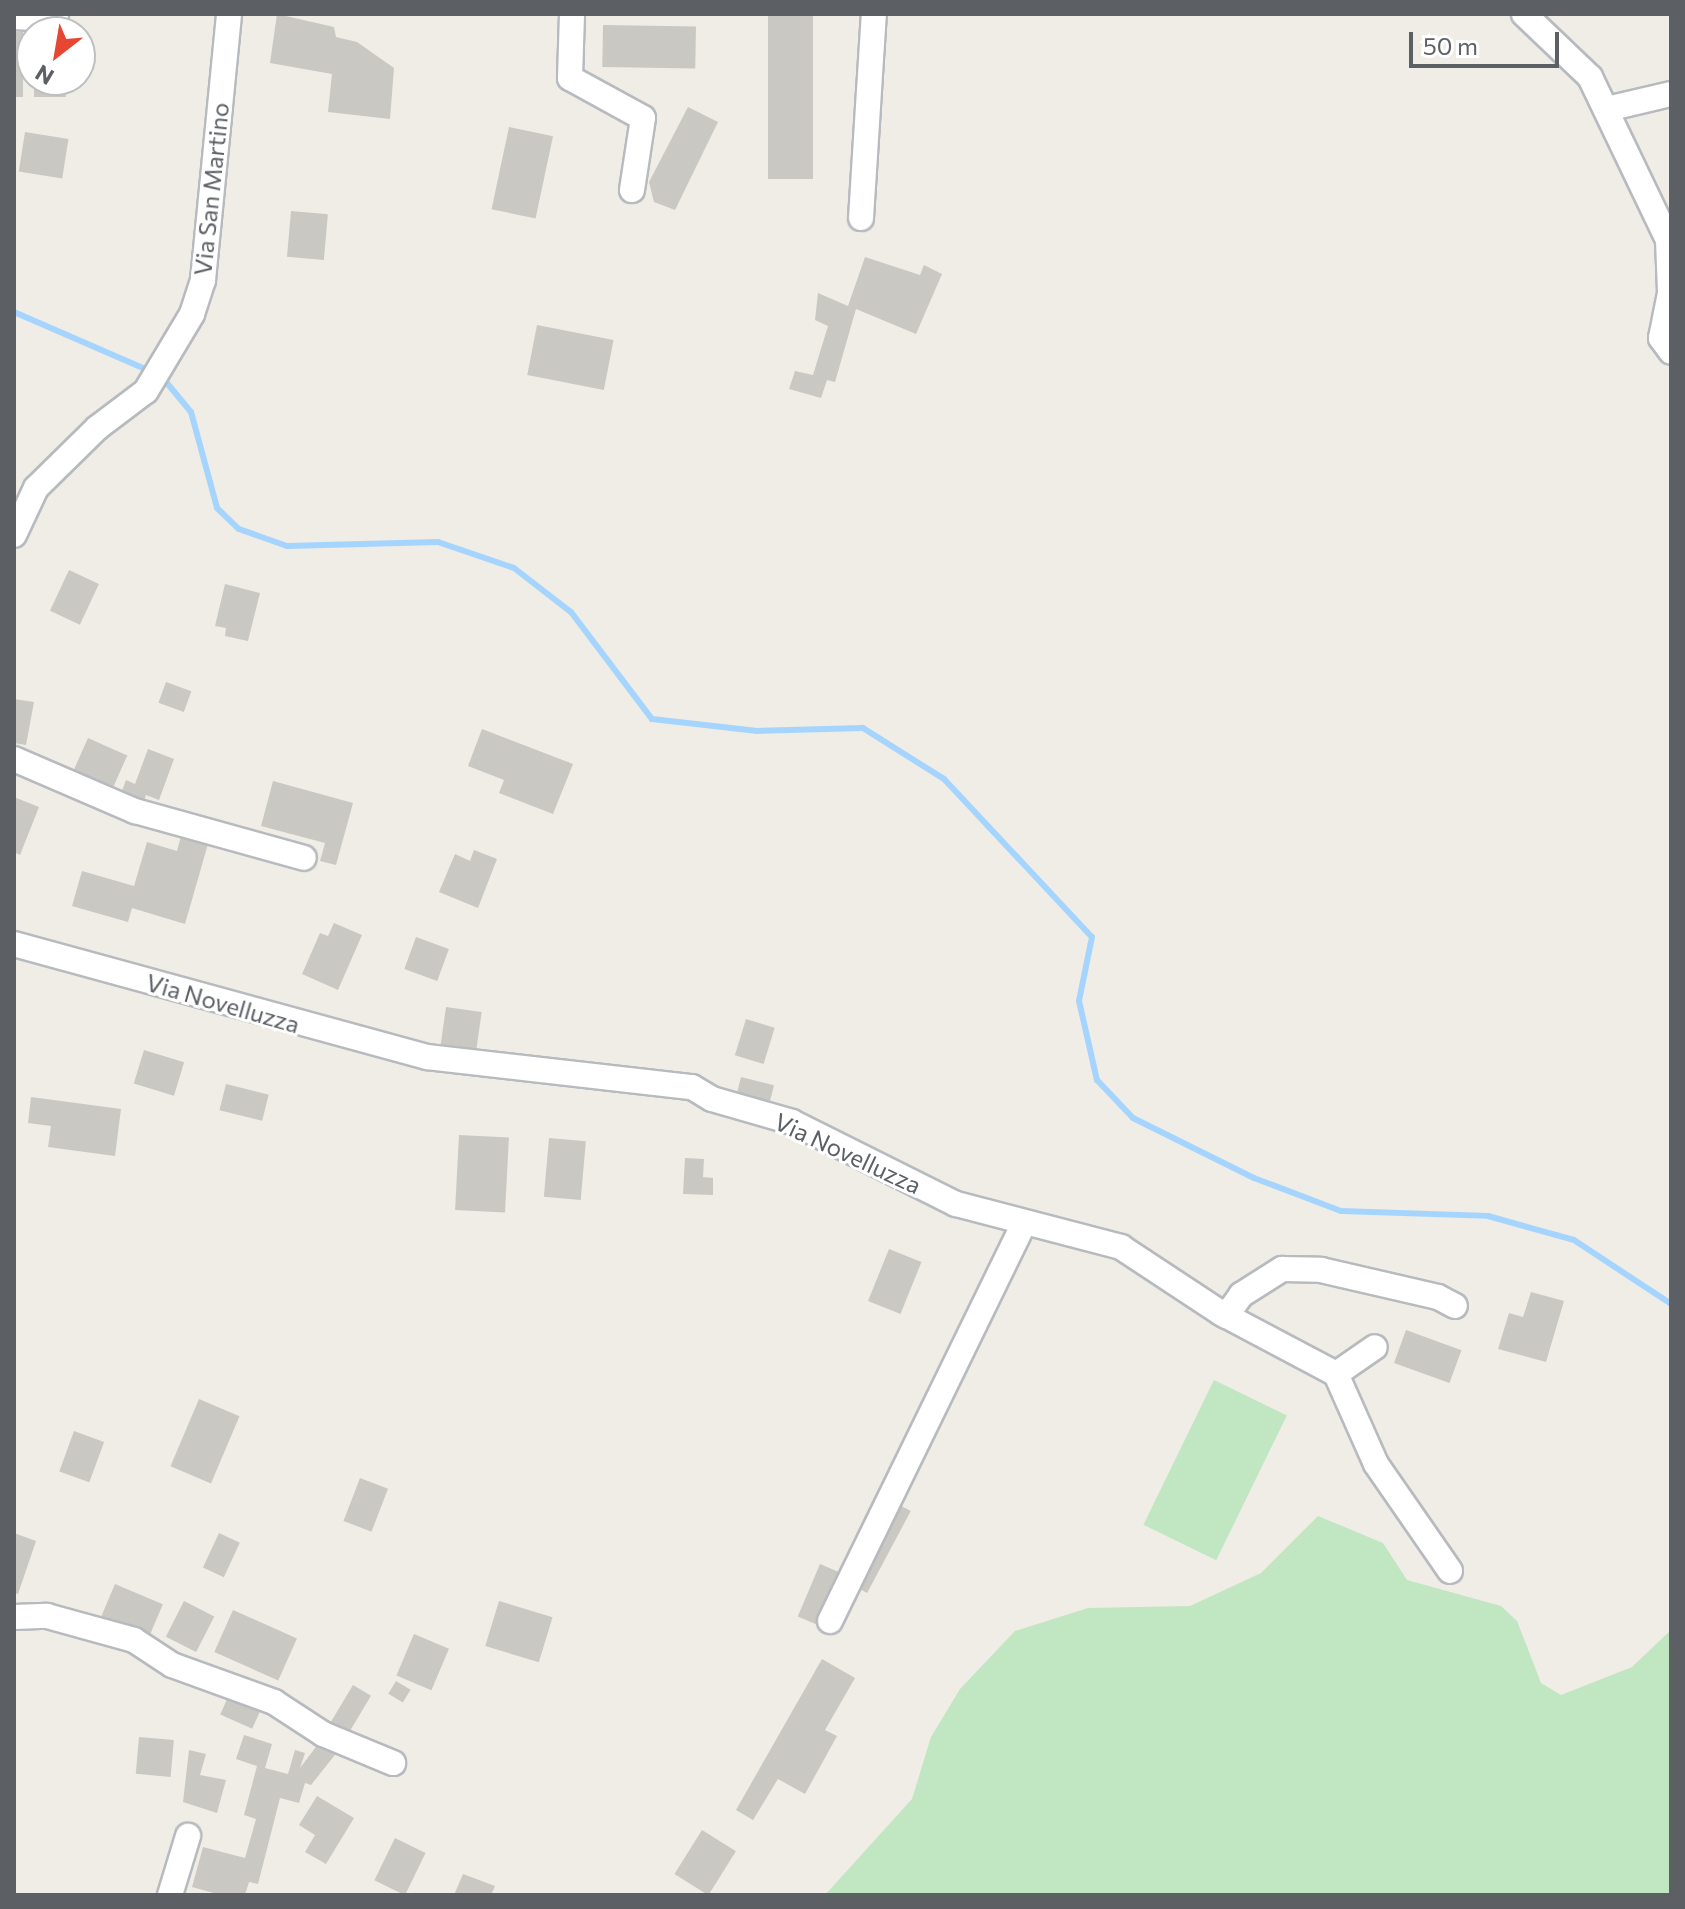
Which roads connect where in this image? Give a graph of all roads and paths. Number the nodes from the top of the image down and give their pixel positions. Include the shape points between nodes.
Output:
1 (229, 14) edge
2 (572, 14) edge
3 (874, 14) edge
4 (1524, 14) edge
5 (1671, 94) edge
6 (1607, 109) junction
7 (632, 190) dead end
8 (861, 218) dead end
9 (1671, 352) edge
10 (14, 535) edge
11 (14, 759) edge
12 (304, 858) dead end
13 (14, 944) edge
14 (1023, 1225) junction
15 (1455, 1306) dead end
16 (1226, 1316) junction
17 (1375, 1347) dead end
18 (1336, 1374) junction
19 (1450, 1571) dead end
20 (14, 1617) edge
21 (830, 1621) dead end
22 (393, 1763) dead end
23 (188, 1836) dead end
24 (170, 1895) edge

1 - 10 street, Via San Martino via 203,280 181,339 135,403 97,428 36,488
2 - 7 street via 570,78 643,118
3 - 8 street
4 - 6 street via 1590,77
5 - 6 street
6 - 9 street via 1668,240 1670,293 1661,338
11 - 12 street via 135,811
13 - 14 street, Via Novelluzza via 427,1057 692,1087 792,1122 956,1204
14 - 16 street, Via Novelluzza via 1135,1253
14 - 21 street
15 - 16 street via 1438,1297 1321,1270 1282,1269 1241,1295
16 - 18 street, Via Novelluzza
17 - 18 street
18 - 19 street via 1376,1464
20 - 22 street via 47,1616 134,1640 172,1665 274,1702 323,1734
23 - 24 street

